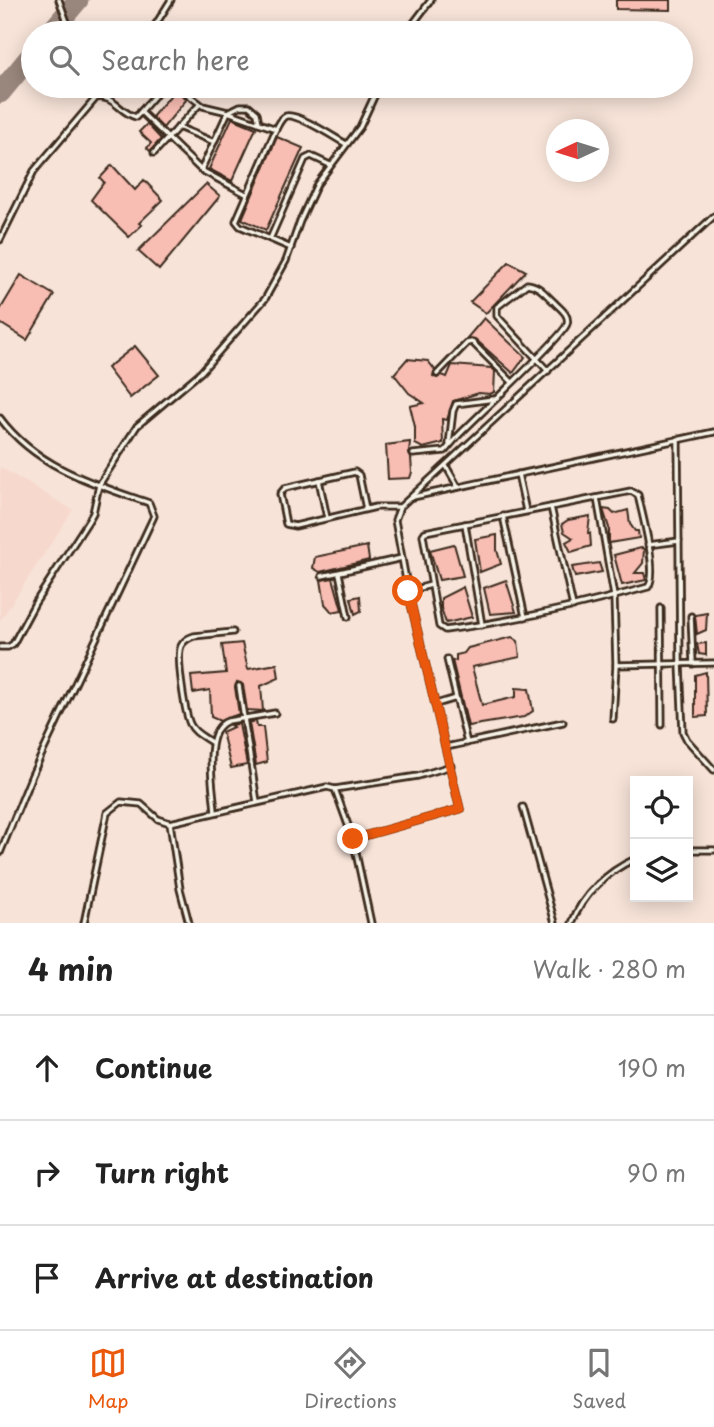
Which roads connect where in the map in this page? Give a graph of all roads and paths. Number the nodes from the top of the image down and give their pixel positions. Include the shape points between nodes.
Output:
1 (59, 0) edge
2 (171, 0) edge
3 (431, 0) edge
4 (67, 21) edge
5 (158, 21) edge
6 (416, 21) edge
7 (153, 98) edge
8 (192, 98) edge
9 (373, 98) edge
10 (199, 104) junction
11 (141, 112) junction
12 (228, 112) junction
13 (259, 123) junction
14 (178, 127) junction
15 (276, 129) junction
16 (168, 137) junction
17 (214, 142) junction
18 (347, 144) junction
19 (154, 153) dead end
20 (330, 165) junction
21 (201, 170) junction
22 (247, 194) junction
23 (714, 216) edge
24 (270, 239) junction
25 (0, 240) edge
26 (291, 248) junction
27 (536, 358) junction
28 (548, 371) junction
29 (437, 373) dead end
30 (512, 382) junction
31 (495, 399) junction
32 (0, 418) edge
33 (714, 432) edge
34 (678, 439) junction
35 (449, 446) junction
36 (414, 454) dead end
37 (446, 466) junction
38 (518, 474) junction
39 (318, 480) junction
40 (99, 485) junction
41 (458, 487) junction
42 (411, 498) junction
43 (597, 498) junction
44 (400, 507) junction
45 (551, 507) junction
46 (366, 509) junction
47 (527, 511) junction
48 (503, 515) junction
49 (327, 519) junction
50 (465, 523) junction
51 (679, 541) junction
52 (648, 545) junction
53 (402, 558) junction
54 (339, 573) junction
55 (322, 576) dead end
56 (431, 585) junction
57 (408, 591) junction
58 (614, 596) junction
59 (573, 607) junction
60 (662, 608) dead end
61 (691, 616) dead end
62 (348, 617) dead end
63 (525, 617) junction
64 (482, 625) junction
65 (233, 632) dead end
66 (0, 647) edge
67 (447, 659) dead end
68 (714, 663) edge
69 (661, 664) junction
70 (680, 664) junction
71 (692, 664) junction
72 (616, 666) junction
73 (239, 686) dead end
74 (456, 698) junction
75 (436, 704) junction
76 (275, 713) dead end
77 (244, 718) junction
78 (613, 719) dead end
79 (563, 722) dead end
80 (662, 725) dead end
81 (211, 743) junction
82 (467, 743) junction
83 (446, 747) junction
84 (451, 766) junction
85 (714, 771) edge
86 (335, 789) junction
87 (257, 802) junction
88 (523, 807) dead end
89 (215, 812) junction
90 (170, 823) junction
91 (353, 839) junction
92 (693, 850) edge
93 (714, 850) edge
94 (0, 852) edge
95 (630, 862) edge
96 (85, 923) edge
97 (189, 923) edge
98 (371, 923) edge
99 (555, 923) edge
100 (572, 923) edge

1 - 4 lane
2 - 5 lane
3 - 6 lane
7 - 11 lane
8 - 10 lane
9 - 18 lane
10 - 12 lane
10 - 14 lane
11 - 16 lane
11 - 25 lane via 133,117 106,98 96,98 34,171
12 - 13 lane
12 - 13 lane via 249,106
12 - 17 lane
13 - 15 lane
14 - 16 lane
14 - 17 lane
15 - 18 lane via 282,119 296,117
15 - 22 lane
16 - 19 lane
16 - 21 lane
17 - 21 lane
18 - 20 lane
20 - 24 lane via 311,156 305,159
20 - 26 lane via 308,202
21 - 22 lane
22 - 24 lane via 237,224
23 - 28 lane
24 - 26 lane
26 - 40 lane via 265,299 201,372 136,426
27 - 27 lane via 496,313 527,284 539,288 568,321
27 - 28 lane
27 - 30 lane
28 - 37 lane
29 - 30 lane via 472,342
30 - 31 lane
31 - 35 lane
31 - 35 lane via 456,404
32 - 40 lane via 11,434 50,463
33 - 34 lane
34 - 38 lane
34 - 51 lane
35 - 36 lane via 442,452
37 - 41 lane
37 - 42 lane
38 - 41 lane
38 - 47 lane
39 - 46 lane via 358,473
39 - 49 lane
39 - 49 lane via 285,488 279,498 288,526
40 - 66 lane via 89,520 13,644
40 - 94 lane via 149,503 154,516 51,732
41 - 42 lane
42 - 44 lane
43 - 45 lane
43 - 52 lane via 636,492
43 - 58 lane
44 - 46 lane
44 - 53 lane via 395,520
45 - 47 lane
45 - 59 lane
46 - 49 lane
47 - 48 lane
48 - 50 lane
48 - 63 lane
50 - 56 lane via 423,535
50 - 64 lane
51 - 52 lane
51 - 70 lane
52 - 58 lane via 652,584
53 - 54 lane
53 - 57 lane
54 - 55 lane
54 - 62 lane
56 - 57 lane
56 - 64 lane via 442,629
57 - 75 lane
58 - 59 lane
58 - 72 lane
59 - 63 lane
60 - 69 lane
61 - 71 lane
63 - 64 lane
65 - 81 lane via 188,638 179,654 191,726
67 - 74 lane
68 - 71 lane
69 - 70 lane
69 - 72 lane
69 - 80 lane
70 - 71 lane
70 - 85 lane via 683,732
72 - 78 lane
73 - 77 lane
74 - 75 lane
74 - 82 lane
75 - 83 lane
76 - 77 lane
77 - 81 lane via 222,723
77 - 87 lane
79 - 82 lane
81 - 89 lane
82 - 83 lane
83 - 84 lane
84 - 86 lane
84 - 91 lane via 460,809
86 - 87 lane via 319,788
86 - 91 lane
87 - 89 lane
88 - 99 lane
89 - 90 lane
90 - 96 lane via 141,804 121,802 107,813
90 - 97 lane
91 - 98 lane
92 - 93 lane
95 - 100 lane via 584,898

